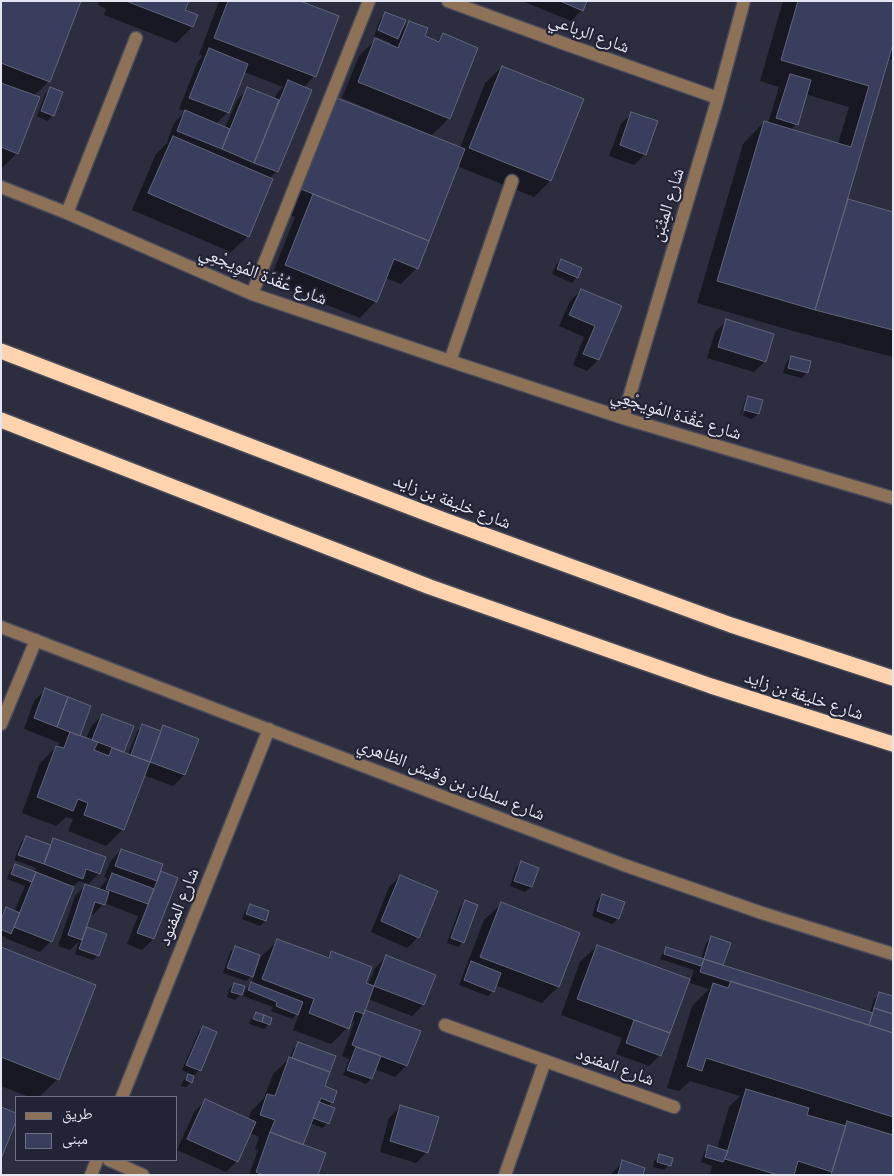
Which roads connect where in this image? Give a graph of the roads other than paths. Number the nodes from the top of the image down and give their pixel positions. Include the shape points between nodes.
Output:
1 (369, 1) edge
2 (448, 1) edge
3 (744, 1) edge
4 (136, 38) dead end
5 (718, 98) junction
6 (512, 181) dead end
7 (1, 187) edge
8 (67, 213) junction
9 (252, 294) junction
10 (1, 351) edge
11 (450, 362) junction
12 (623, 418) junction
13 (1, 420) edge
14 (893, 498) edge
15 (1, 627) edge
16 (36, 640) junction
17 (893, 678) edge
18 (1, 724) edge
19 (269, 729) junction
20 (893, 744) edge
21 (893, 954) edge
22 (446, 1025) dead end
23 (545, 1060) junction
24 (122, 1096) edge
25 (674, 1107) dead end
26 (97, 1161) edge
27 (110, 1161) edge
28 (91, 1175) edge
29 (143, 1175) edge
30 (504, 1175) edge

1 - 9 street
2 - 5 street, شارع الرباعي
3 - 5 street, شارع المِثْبَن
4 - 8 street
5 - 12 street, شارع المِثْبَن
6 - 11 street
7 - 8 street, شارع عُقْدَة المُوِيجْعِي
8 - 9 street, شارع عُقْدَة المُوِيجْعِي
9 - 11 street, شارع عُقْدَة المُوِيجْعِي
10 - 17 highway, شارع خليفة بن زايد via 444,520 731,625
11 - 12 street, شارع عُقْدَة المُوِيجْعِي
12 - 14 street, شارع عُقْدَة المُوِيجْعِي
13 - 20 highway, شارع خليفة بن زايد via 430,587 711,686
15 - 16 street, شارع سلطان بن وقيش الظاهري
16 - 18 street
16 - 19 street, شارع سلطان بن وقيش الظاهري
19 - 21 street, شارع سلطان بن وقيش الظاهري via 624,865
19 - 24 street, شارع المفنود
22 - 23 street, شارع المفنود
23 - 25 street, شارع المفنود
23 - 30 street
26 - 28 street
27 - 29 street

